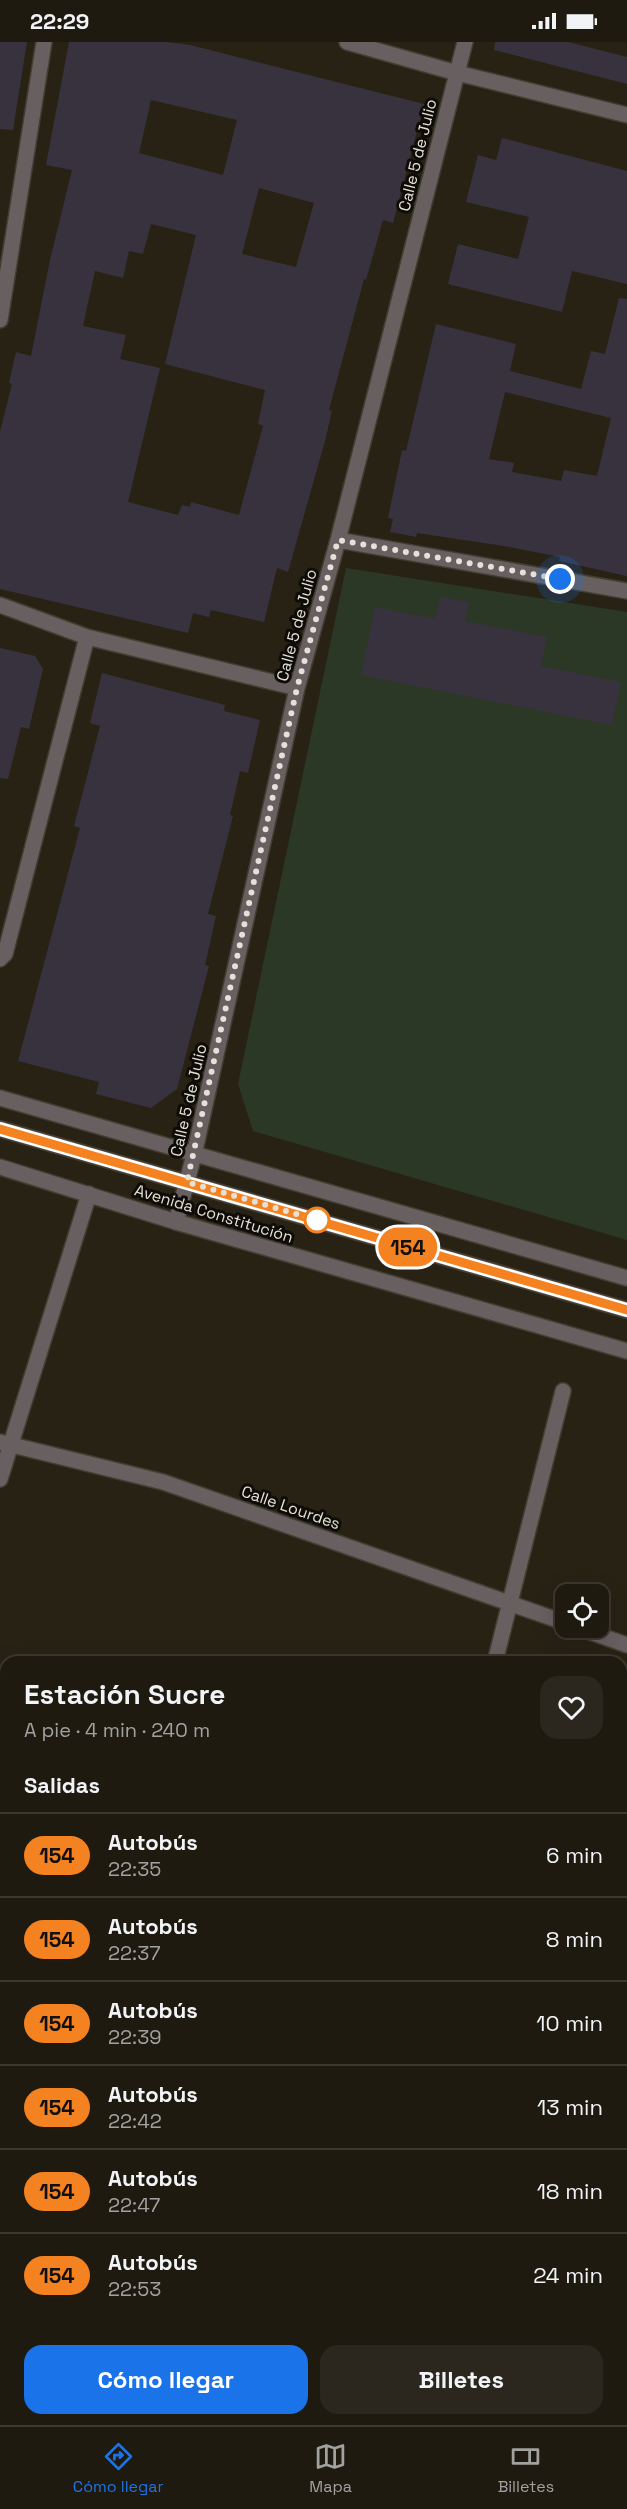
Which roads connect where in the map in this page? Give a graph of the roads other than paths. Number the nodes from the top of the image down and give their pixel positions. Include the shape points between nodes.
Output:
1 (45, 42) edge
2 (347, 42) edge
3 (465, 42) edge
4 (457, 73) junction
5 (627, 115) edge
6 (0, 320) edge
7 (338, 540) junction
8 (627, 591) edge
9 (0, 605) edge
10 (87, 637) junction
11 (297, 688) junction
12 (0, 959) edge
13 (0, 1098) edge
14 (0, 1129) edge
15 (194, 1155) junction
16 (0, 1167) edge
17 (187, 1182) junction
18 (89, 1194) junction
19 (176, 1222) junction
20 (627, 1278) edge
21 (627, 1310) edge
22 (627, 1351) edge
23 (563, 1391) dead end
24 (5, 1443) edge
25 (0, 1479) edge
26 (511, 1603) junction
27 (555, 1619) edge
28 (607, 1638) edge
29 (627, 1645) edge
30 (497, 1656) edge

1 - 6 street
2 - 4 street
3 - 4 street, Calle 5 de Julio
4 - 5 street
4 - 7 street, Calle 5 de Julio
7 - 8 street
7 - 11 street, Calle 5 de Julio
9 - 10 street
10 - 11 street
10 - 12 street via 5,954
11 - 15 street, Calle 5 de Julio
13 - 15 street
14 - 17 street
15 - 17 street, Calle 5 de Julio
15 - 20 street
16 - 18 street, Avenida Constitución
17 - 19 street, Calle 5 de Julio
17 - 21 street
18 - 19 street, Avenida Constitución
18 - 24 street
19 - 22 street, Avenida Constitución
23 - 26 street
24 - 25 street
24 - 26 street, Calle Lourdes via 163,1482
26 - 27 street, Calle Lourdes
26 - 30 street
28 - 29 street

